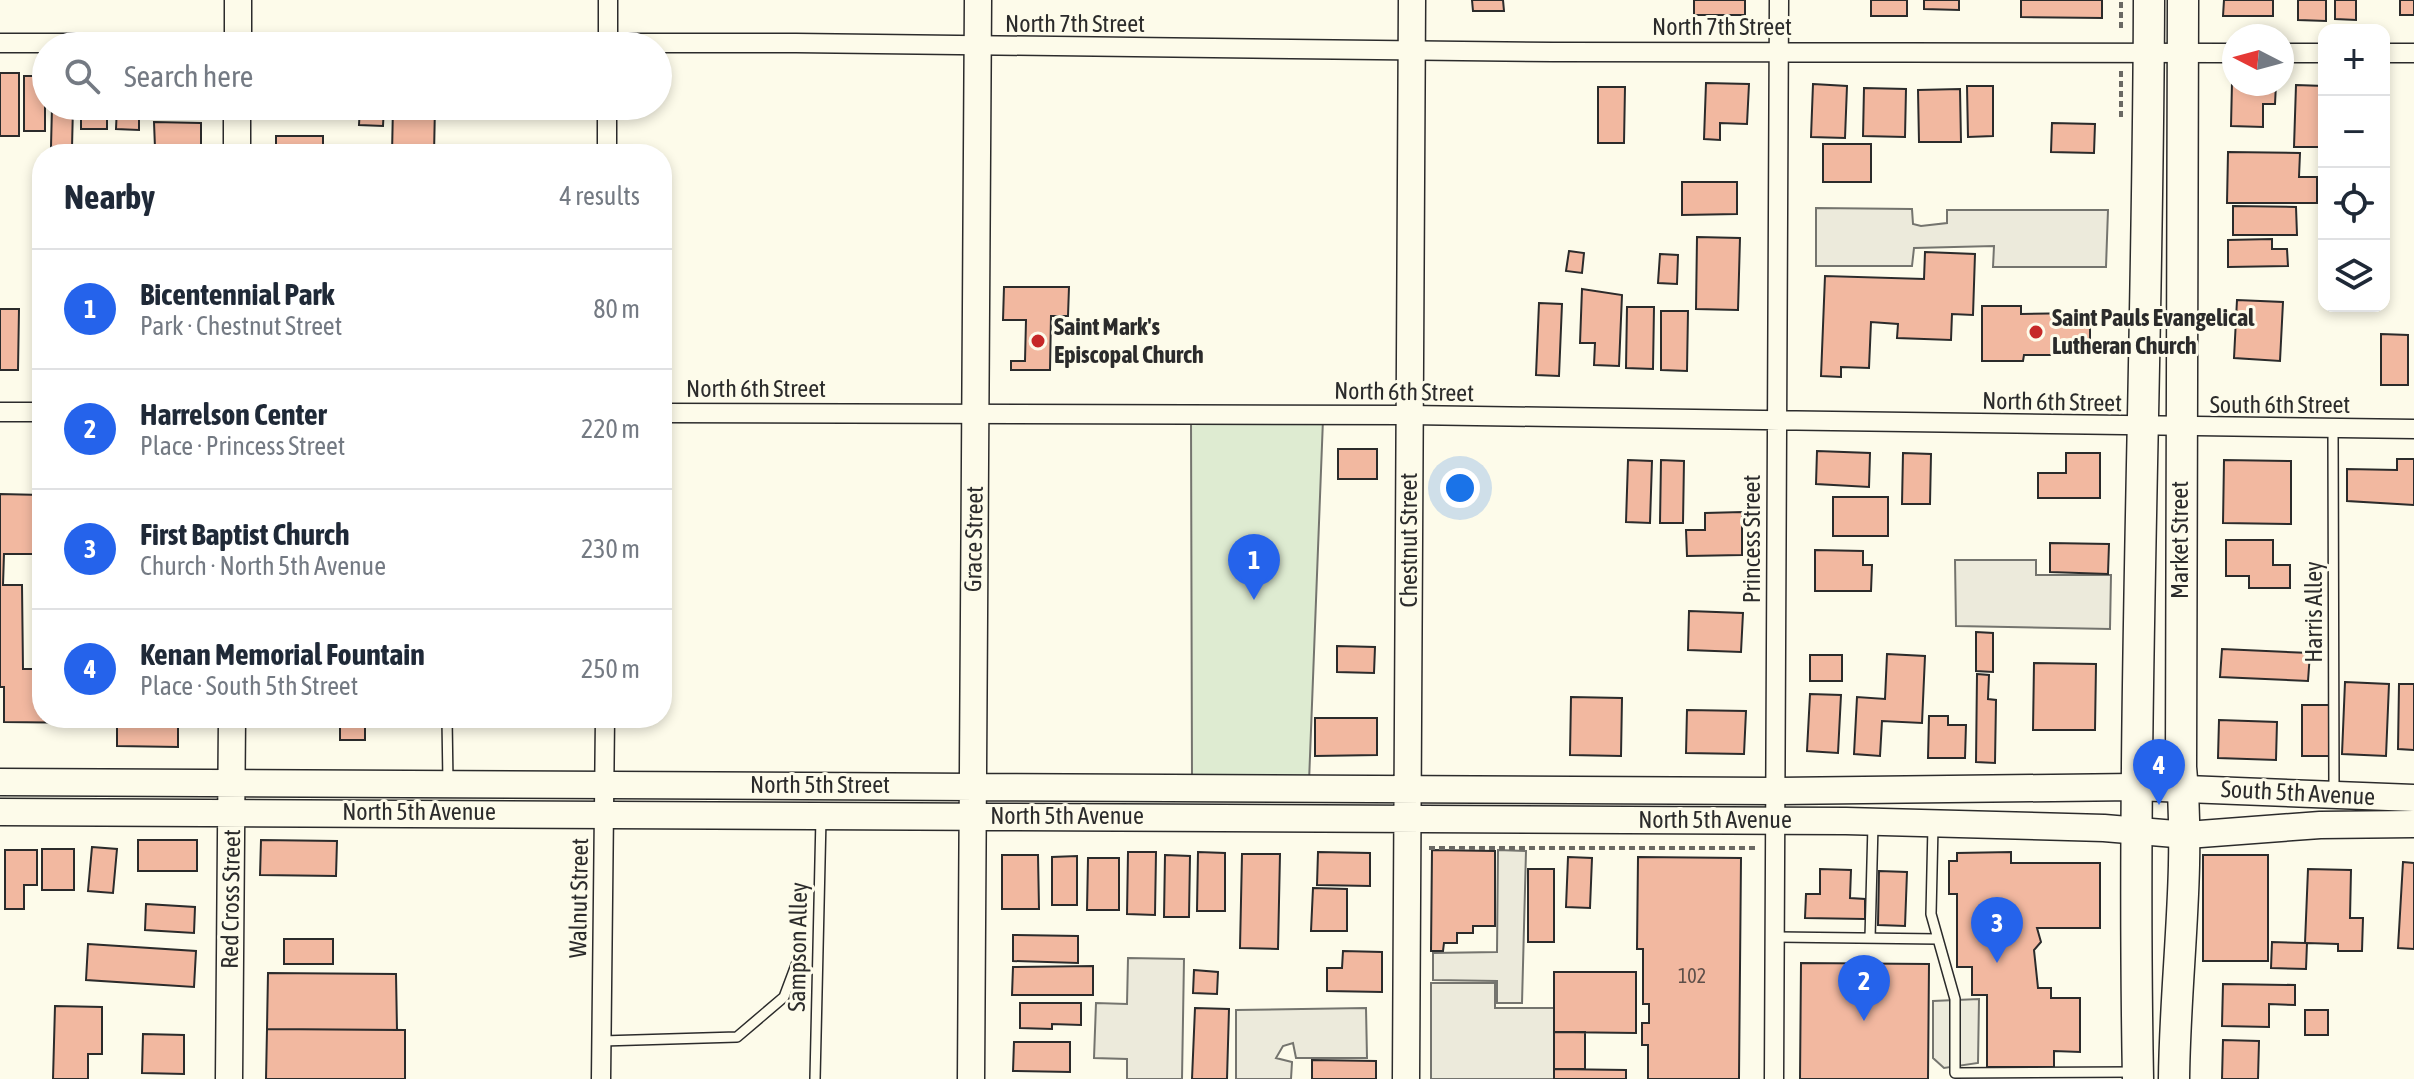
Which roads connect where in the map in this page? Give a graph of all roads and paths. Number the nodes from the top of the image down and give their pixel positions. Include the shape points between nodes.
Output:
1 (238, 0) edge
2 (608, 0) edge
3 (978, 0) edge
4 (1412, 0) edge
5 (1779, 0) edge
6 (2121, 0) edge
7 (2149, 0) edge
8 (2183, 0) edge
9 (2121, 28) dead end
10 (238, 32) edge
11 (608, 32) edge
12 (0, 43) edge
13 (32, 43) edge
14 (672, 45) edge
15 (979, 47) junction
16 (1411, 49) junction
17 (1779, 51) junction
18 (2149, 53) junction
19 (2222, 53) edge
20 (2294, 53) edge
21 (2318, 53) edge
22 (2390, 53) edge
23 (2414, 53) edge
24 (2183, 54) junction
25 (237, 120) edge
26 (607, 120) edge
27 (237, 144) edge
28 (607, 144) edge
29 (0, 412) edge
30 (32, 412) edge
31 (672, 413) edge
32 (975, 415) junction
33 (1409, 415) junction
34 (1777, 420) junction
35 (2146, 428) junction
36 (2179, 428) junction
37 (2333, 429) junction
38 (2414, 429) edge
39 (232, 728) edge
40 (447, 728) edge
41 (605, 728) edge
42 (0, 782) edge
43 (232, 783) junction
44 (448, 783) junction
45 (605, 784) junction
46 (971, 786) junction
47 (2135, 787) junction
48 (2183, 787) junction
49 (1407, 789) junction
50 (1775, 791) junction
51 (2334, 796) junction
52 (2414, 798) edge
53 (0, 812) edge
54 (232, 813) junction
55 (605, 813) junction
56 (971, 815) junction
57 (821, 816) junction
58 (1407, 818) junction
59 (1775, 821) junction
60 (1873, 822) junction
61 (1933, 824) junction
62 (2414, 824) edge
63 (2135, 832) junction
64 (2187, 835) junction
65 (1407, 847) junction
66 (1745, 848) dead end
67 (1775, 937) junction
68 (1870, 938) junction
69 (1938, 939) junction
70 (799, 957) dead end
71 (602, 1041) junction
72 (2138, 1076) edge
73 (229, 1079) edge
74 (601, 1079) edge
75 (815, 1079) edge
76 (971, 1079) edge
77 (1406, 1079) edge
78 (1774, 1079) edge
79 (2174, 1079) edge

1 - 10 street
2 - 11 street
3 - 15 street, Grace Street
4 - 16 street, Chestnut Street
5 - 17 street, Princess Street
6 - 9 path
7 - 18 main road, Market Street
8 - 24 main road, Market Street
12 - 13 street, North 7th Street
14 - 15 street, North 7th Street
15 - 16 street, North 7th Street
15 - 32 street, Grace Street
16 - 17 street, North 7th Street
16 - 33 street, Chestnut Street
17 - 18 street, North 7th Street
17 - 34 street, Princess Street
18 - 24 street, North 7th Street
18 - 35 main road, Market Street
19 - 24 street, North 7th Street
20 - 21 street
22 - 23 street
24 - 36 main road, Market Street
25 - 27 street
26 - 28 street
29 - 30 street
31 - 32 street, North 6th Street
32 - 33 street, North 6th Street
32 - 46 street, Grace Street
33 - 34 street, North 6th Street
33 - 49 street, Chestnut Street
34 - 35 street, North 6th Street
34 - 50 street, Princess Street
35 - 36 street, South 6th Street
35 - 47 main road, Market Street
36 - 37 street, South 6th Street
36 - 48 main road, Market Street
37 - 38 street, South 6th Street
37 - 51 lane, Harris Alley
39 - 43 street, Red Cross Street
40 - 44 lane
41 - 45 street, Walnut Street
42 - 43 street
43 - 44 street, North 5th Street
43 - 54 street, Red Cross Street
44 - 45 street, North 5th Street
45 - 46 street, North 5th Street
45 - 55 street, Walnut Street
46 - 49 street, North 5th Street
46 - 56 street, Grace Street
47 - 48 street, North 5th Avenue
47 - 50 street, North 5th Avenue
47 - 63 main road, Market Street
48 - 51 street, South 5th Avenue
48 - 64 main road, Market Street
49 - 50 street, North 5th Avenue
49 - 58 street, Chestnut Street
50 - 59 street, Princess Street
51 - 52 street, South 5th Avenue
53 - 54 street, North 5th Avenue
54 - 55 street, North 5th Avenue
54 - 73 street, Red Cross Street
55 - 57 street, North 5th Avenue
55 - 71 street, Walnut Street
56 - 57 street, North 5th Avenue
56 - 58 street, North 5th Avenue
56 - 76 street, Grace Street
57 - 75 lane, Sampson Alley
58 - 59 street, North 5th Avenue
58 - 65 street, Chestnut Street
59 - 60 street, North 5th Avenue
59 - 67 street, Princess Street
60 - 61 street, North 5th Avenue
60 - 68 lane
61 - 63 street, North 5th Avenue
61 - 69 lane via 1931,914
62 - 64 street, South 5th Avenue
63 - 64 street, South 5th Avenue
63 - 72 main road, Market Street
64 - 79 main road, Market Street
65 - 66 path
65 - 77 street, Chestnut Street
67 - 68 lane
67 - 78 street, Princess Street
68 - 69 lane
69 - 72 lane via 1955,999 1955,1073
70 - 71 lane via 784,997 737,1037
71 - 74 street, Walnut Street

